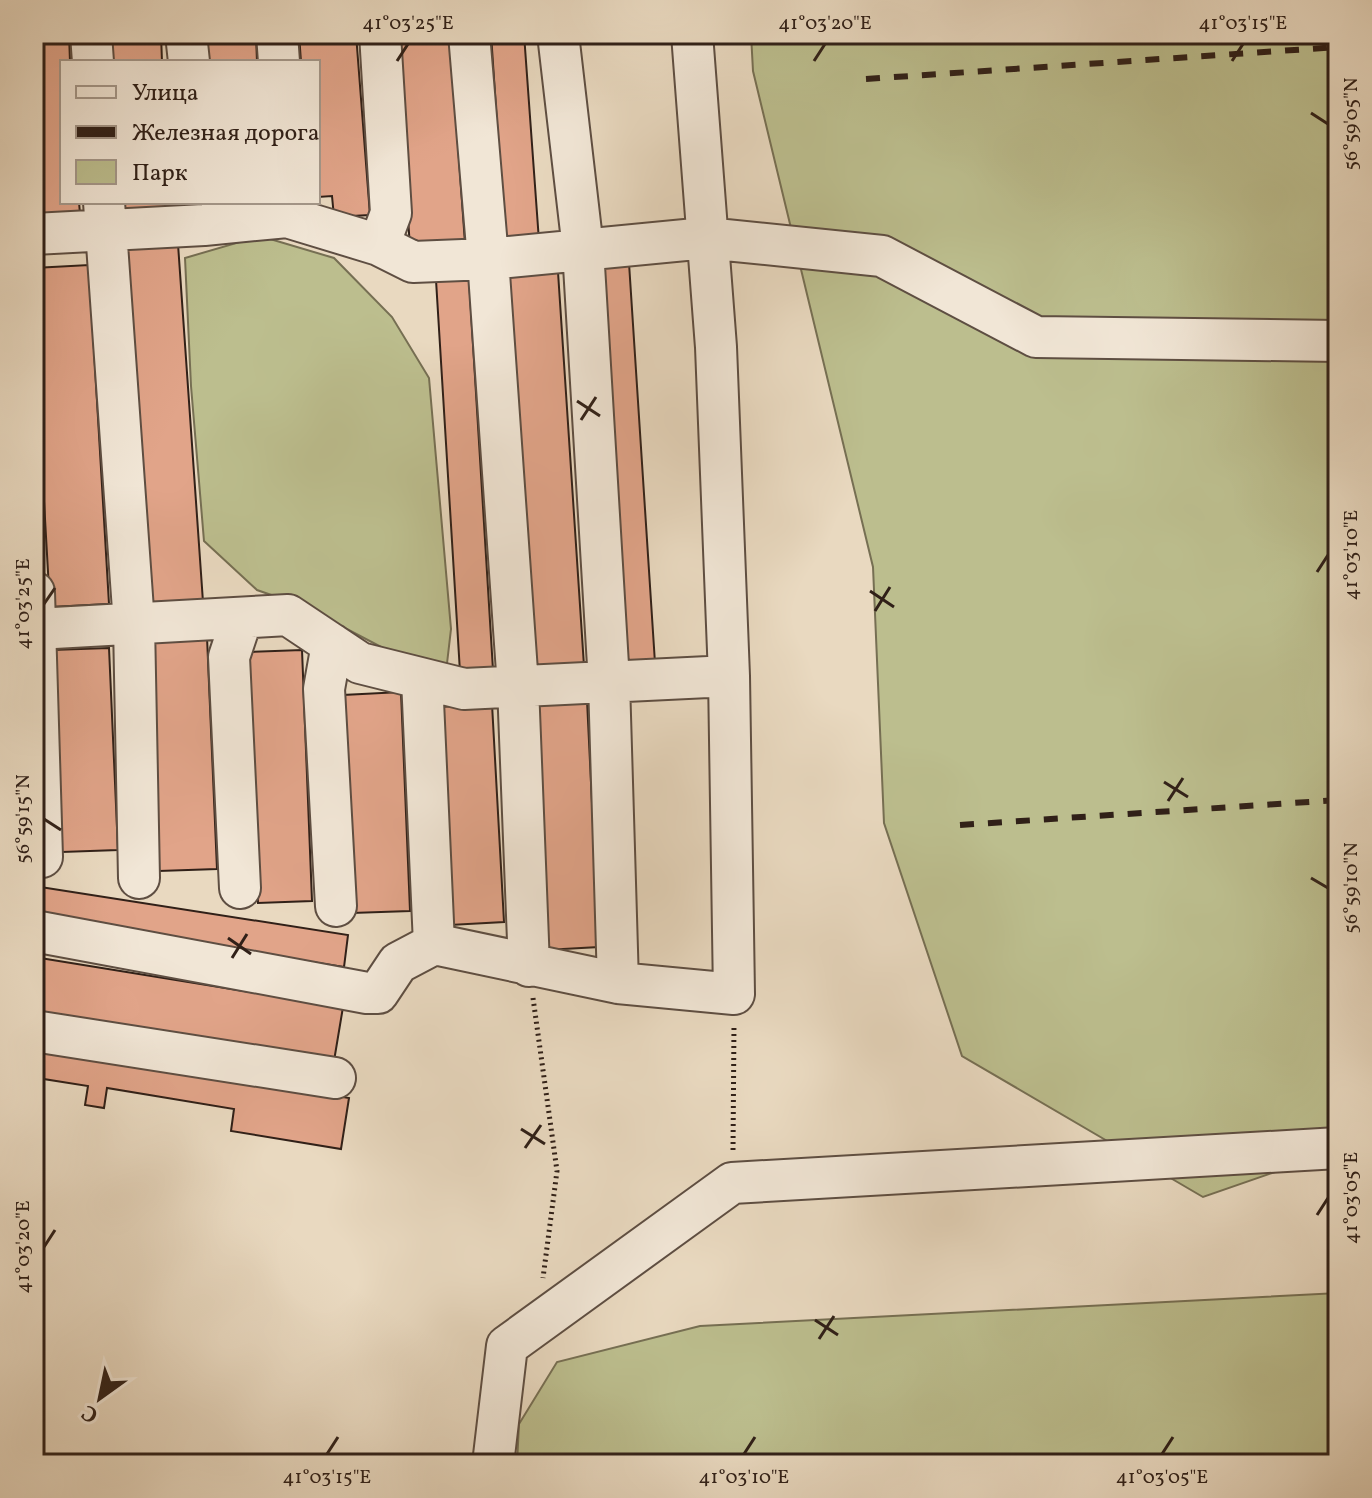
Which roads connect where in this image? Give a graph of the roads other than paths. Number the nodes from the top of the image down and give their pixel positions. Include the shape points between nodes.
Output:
1 (91, 34) edge
2 (186, 34) edge
3 (277, 34) edge
4 (380, 34) edge
5 (469, 34) edge
6 (558, 34) edge
7 (692, 34) edge
8 (93, 60) edge
9 (189, 60) edge
10 (279, 60) edge
11 (287, 210) edge
12 (203, 214) edge
13 (105, 217) edge
14 (34, 234) edge
15 (706, 238) junction
16 (379, 245) junction
17 (583, 249) junction
18 (488, 259) junction
19 (1338, 341) edge
20 (35, 611) edge
21 (242, 618) junction
22 (134, 624) junction
23 (332, 644) junction
24 (729, 676) junction
25 (422, 679) junction
26 (609, 682) junction
27 (518, 686) junction
28 (42, 857) dead end
29 (139, 878) dead end
30 (240, 888) dead end
31 (336, 906) dead end
32 (34, 931) edge
33 (434, 944) junction
34 (529, 966) junction
35 (618, 983) junction
36 (34, 1031) edge
37 (335, 1078) dead end
38 (1338, 1148) edge
39 (493, 1464) edge

1 - 8 street
2 - 9 street
3 - 10 street
4 - 16 street via 391,213
5 - 18 street
6 - 17 street
7 - 15 street
11 - 12 street
11 - 16 street
12 - 13 street
13 - 14 street
13 - 22 street
15 - 17 street
15 - 19 street via 882,256 1036,337
15 - 24 street via 716,347
16 - 18 street via 413,262
17 - 18 street
17 - 26 street
18 - 27 street
20 - 22 street
20 - 28 street
21 - 22 street
21 - 23 street via 288,615
21 - 30 street via 229,657
22 - 29 street
23 - 25 street via 360,663
23 - 31 street via 324,689
24 - 26 street
24 - 35 street via 734,994
25 - 27 street via 464,689
25 - 33 street
26 - 27 street
26 - 35 street
27 - 34 street
32 - 33 street via 367,993 378,993 398,963
33 - 34 street
34 - 35 street
36 - 37 street
38 - 39 street via 732,1183 507,1346

